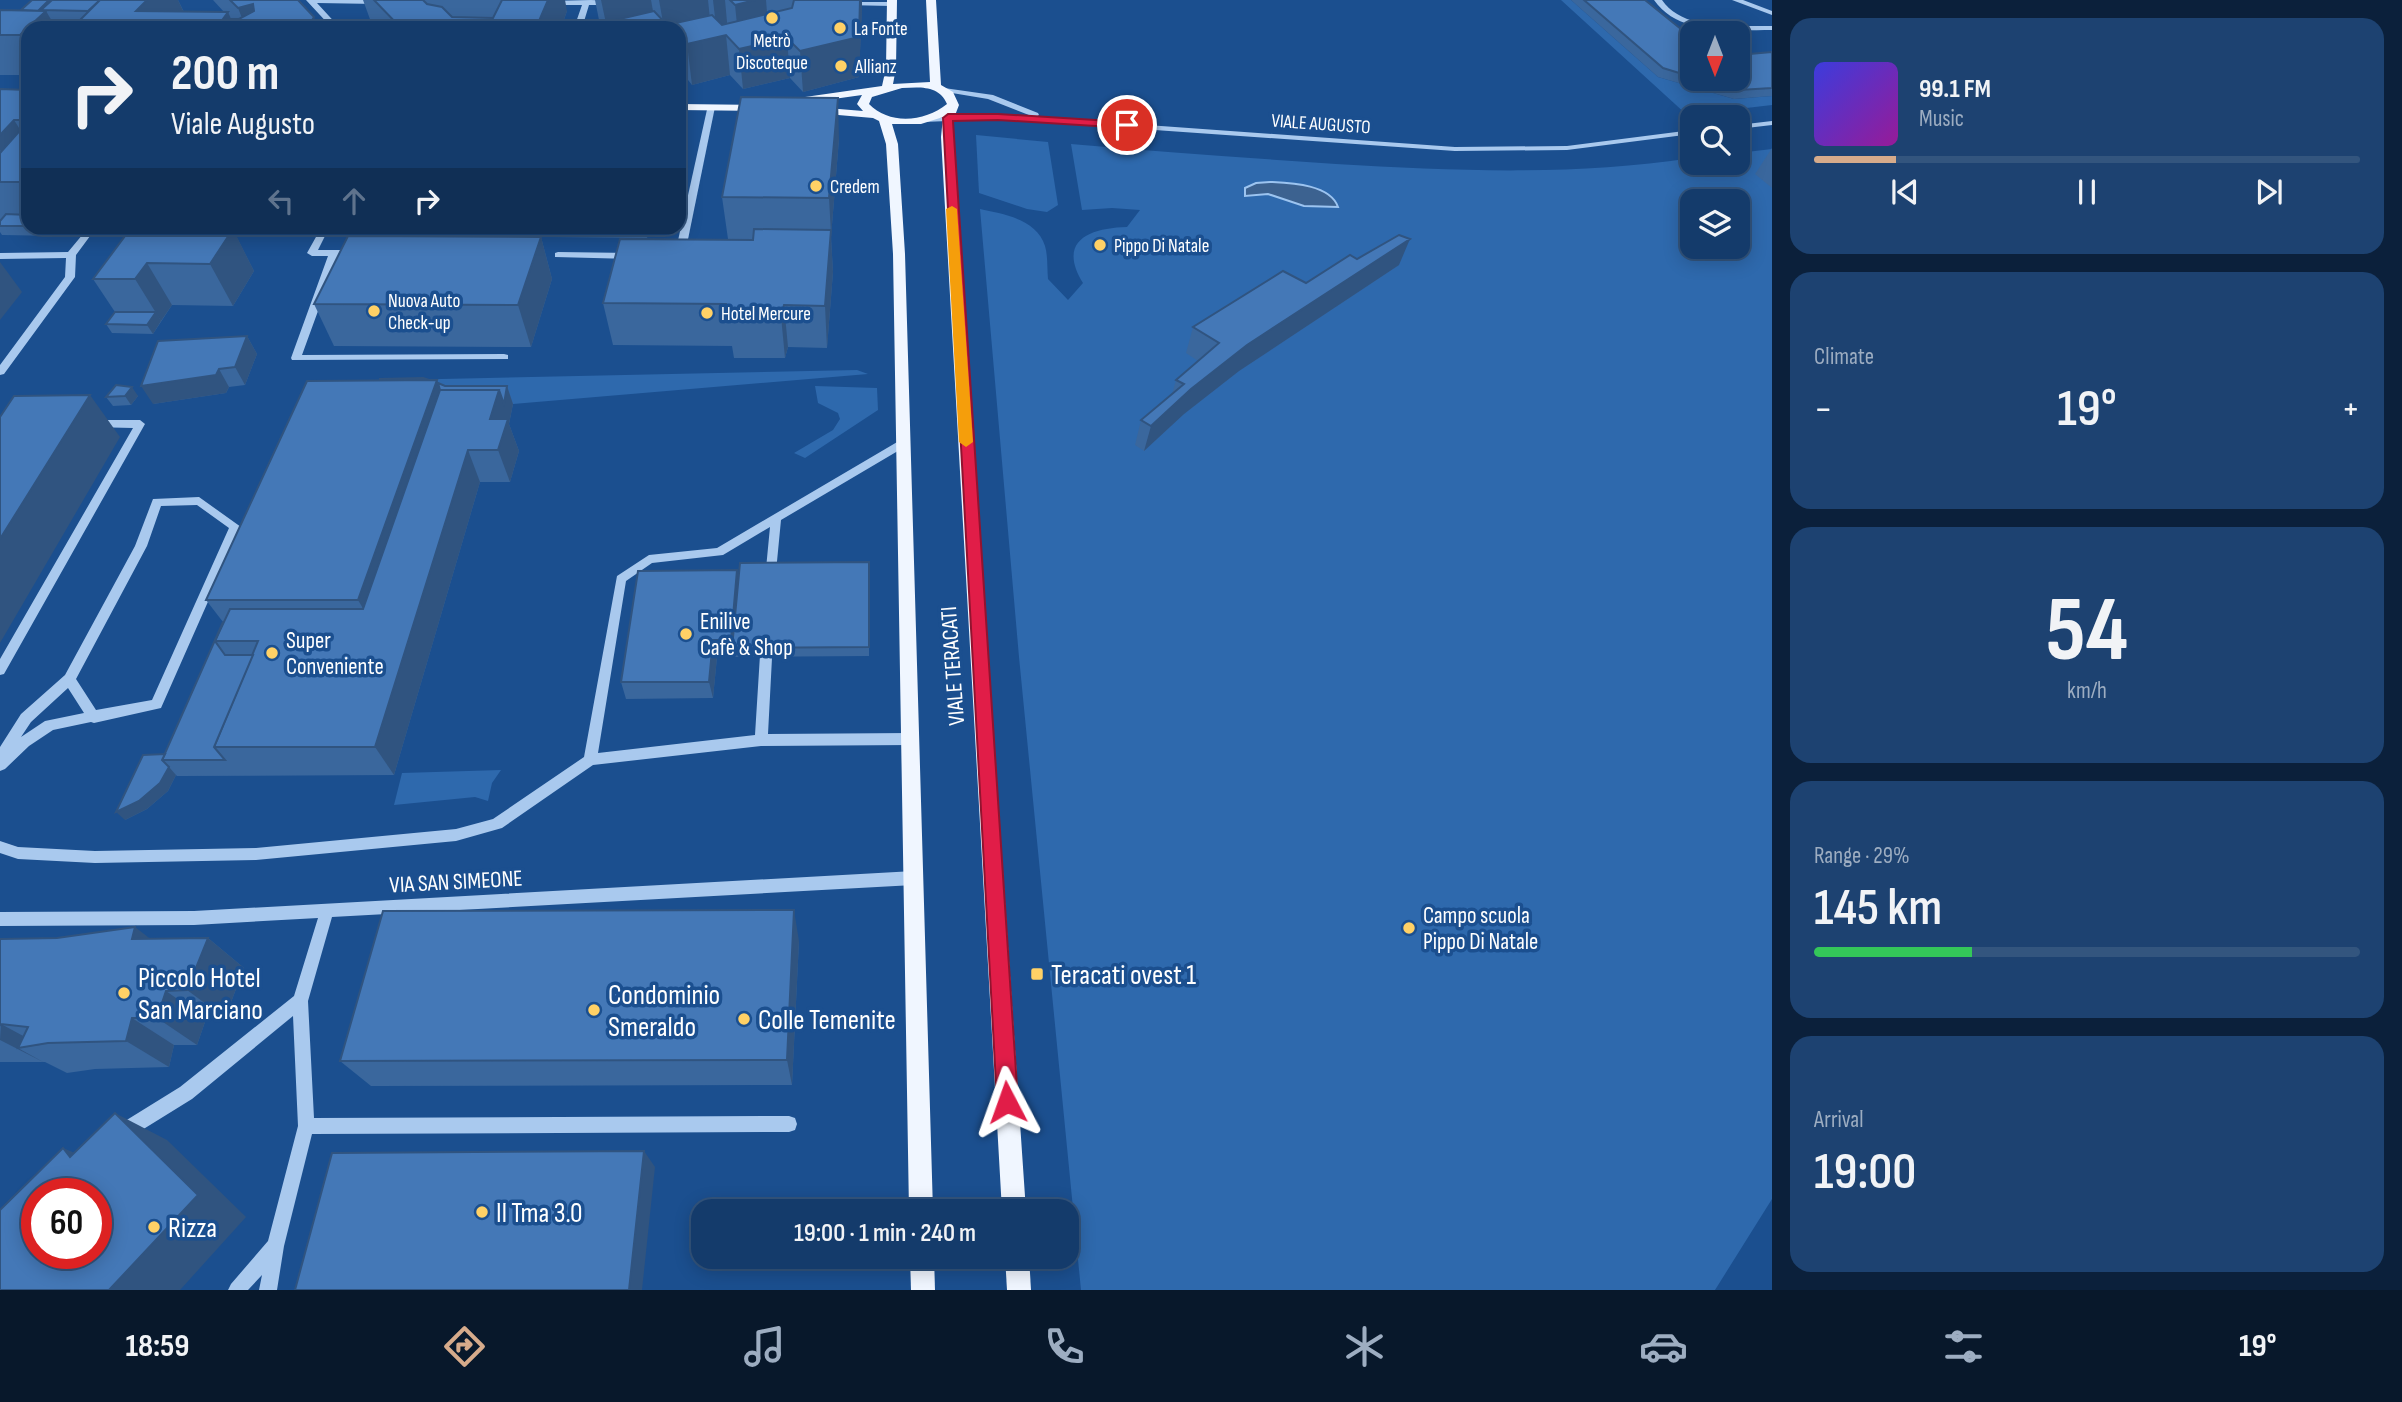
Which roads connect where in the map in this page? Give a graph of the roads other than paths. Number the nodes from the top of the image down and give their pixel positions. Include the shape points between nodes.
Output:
1 (932, 0) edge
2 (1658, 0) edge
3 (1736, 0) edge
4 (311, 1) edge
5 (586, 1) edge
6 (380, 2) edge
7 (892, 2) edge
8 (545, 3) edge
9 (624, 3) dead end
10 (837, 4) edge
11 (1772, 13) edge
12 (330, 21) edge
13 (580, 21) edge
14 (1772, 28) edge
15 (882, 88) junction
16 (938, 89) junction
17 (772, 106) edge
18 (686, 107) edge
19 (711, 107) junction
20 (950, 111) junction
21 (880, 116) junction
22 (1045, 120) junction
23 (1772, 122) edge
24 (1750, 125) edge
25 (1680, 134) edge
26 (686, 224) edge
27 (87, 235) edge
28 (321, 235) edge
29 (488, 235) edge
30 (684, 235) edge
31 (471, 250) edge
32 (334, 253) junction
33 (347, 253) edge
34 (0, 256) edge
35 (71, 256) junction
36 (558, 256) dead end
37 (639, 256) edge
38 (666, 256) edge
39 (504, 357) edge
40 (0, 372) edge
41 (75, 425) edge
42 (904, 442) junction
43 (776, 517) junction
44 (771, 587) edge
45 (768, 628) edge
46 (0, 670) edge
47 (69, 679) junction
48 (94, 718) junction
49 (912, 739) junction
50 (761, 740) junction
51 (0, 758) edge
52 (590, 760) junction
53 (0, 765) edge
54 (0, 847) edge
55 (914, 878) junction
56 (327, 911) junction
57 (0, 919) edge
58 (300, 1001) junction
59 (789, 1124) dead end
60 (306, 1126) junction
61 (106, 1143) edge
62 (921, 1199) edge
63 (1013, 1199) edge
64 (275, 1246) junction
65 (922, 1269) edge
66 (1018, 1269) edge
67 (237, 1290) edge
68 (268, 1290) edge
69 (923, 1290) edge
70 (1019, 1290) edge

1 - 16 main road
2 - 14 street via 1670,13 1689,22
3 - 11 street
4 - 6 street
4 - 12 street
5 - 8 street
5 - 9 street
5 - 13 street
7 - 10 street
7 - 15 main road via 891,68
15 - 16 main road via 918,84
15 - 21 main road, VIALE TERACATI via 868,95 863,104
15 - 21 main road via 793,105
16 - 20 main road via 947,93
16 - 22 street via 990,97
17 - 19 main road
18 - 19 main road
19 - 26 street
20 - 21 main road via 926,120
20 - 22 street, VIALE AUGUSTO
20 - 63 main road, VIALE TERACATI
21 - 42 main road, VIALE TERACATI via 892,144
22 - 25 street, VIALE AUGUSTO via 1489,149 1567,148
23 - 24 street
27 - 35 street
28 - 32 street via 312,253
29 - 31 street
30 - 38 street via 679,257
32 - 33 street
32 - 39 street via 296,359
34 - 35 street
35 - 40 street via 70,277
36 - 37 street
41 - 46 street via 140,424
42 - 43 street
42 - 49 main road, VIALE TERACATI
43 - 44 street
43 - 52 street via 719,552 649,559 621,579
45 - 50 street
47 - 48 street
47 - 48 street via 141,546 157,502 199,501 234,527 156,704
47 - 51 street via 26,718
48 - 53 street via 50,725
49 - 50 street
49 - 55 main road, VIALE TERACATI
50 - 52 street
52 - 54 street via 497,824 456,835 256,854 95,857 18,853
55 - 56 street, VIA SAN SIMEONE
55 - 62 main road, VIALE TERACATI
56 - 57 street, VIA SAN SIMEONE via 194,918
56 - 58 street
58 - 60 street
58 - 61 street via 186,1093
59 - 60 street
60 - 64 street
64 - 67 street
64 - 68 street
65 - 69 main road
66 - 70 main road

